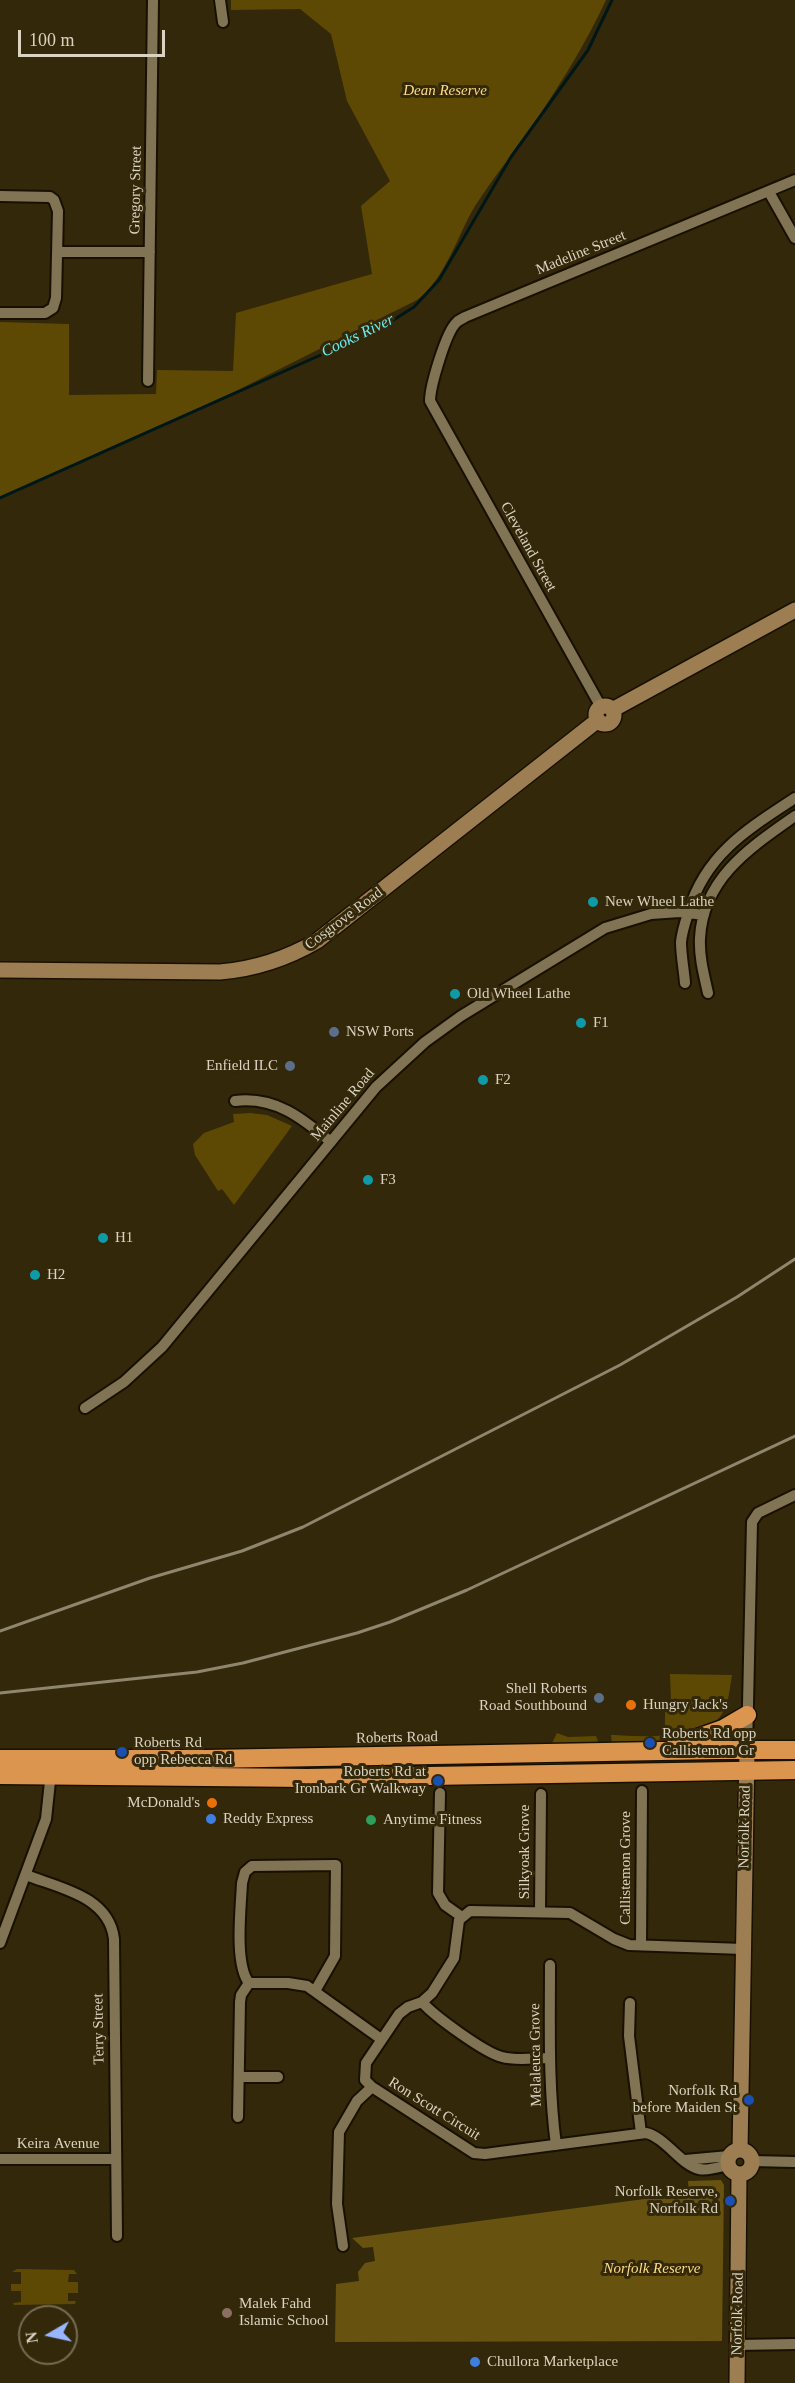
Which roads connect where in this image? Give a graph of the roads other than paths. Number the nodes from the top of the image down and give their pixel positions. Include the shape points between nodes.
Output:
1 (153, 0) edge
2 (220, 0) edge
3 (223, 22) dead end
4 (795, 180) edge
5 (769, 192) junction
6 (0, 196) edge
7 (795, 238) edge
8 (58, 252) junction
9 (150, 252) junction
10 (0, 312) edge
11 (148, 381) dead end
12 (430, 402) joint
13 (795, 610) edge
14 (603, 712) junction
15 (795, 798) edge
16 (795, 816) edge
17 (688, 912) junction
18 (704, 915) junction
19 (0, 970) edge
20 (685, 983) dead end
21 (708, 993) dead end
22 (235, 1101) dead end
23 (331, 1142) junction
24 (85, 1408) dead end
25 (795, 1495) edge
26 (747, 1715) junction
27 (662, 1750) junction
28 (747, 1750) junction
29 (795, 1750) edge
30 (0, 1759) edge
31 (51, 1767) junction
32 (747, 1770) junction
33 (795, 1770) edge
34 (0, 1774) edge
35 (642, 1791) dead end
36 (440, 1793) dead end
37 (541, 1794) dead end
38 (26, 1875) junction
39 (540, 1911) junction
40 (462, 1917) junction
41 (0, 1943) edge
42 (641, 1945) junction
43 (743, 1949) junction
44 (550, 1965) dead end
45 (249, 1983) junction
46 (315, 1991) junction
47 (422, 2002) junction
48 (630, 2003) dead end
49 (381, 2039) junction
50 (548, 2058) junction
51 (240, 2077) junction
52 (278, 2077) dead end
53 (372, 2087) junction
54 (238, 2117) dead end
55 (641, 2133) junction
56 (556, 2145) junction
57 (0, 2159) edge
58 (116, 2159) junction
59 (734, 2161) junction
60 (752, 2161) joint
61 (795, 2162) edge
62 (117, 2236) dead end
63 (343, 2246) dead end
64 (795, 2344) edge
65 (737, 2345) junction
66 (737, 2383) edge

1 - 9 street, Gregory Street
2 - 3 street
4 - 5 street, Madeline Street
5 - 7 street
5 - 12 street, Madeline Street via 456,322 431,385
6 - 8 street via 44,196 54,200 58,211
8 - 9 street
8 - 10 street via 56,298 49,312
9 - 11 street, Gregory Street
12 - 14 street, Cleveland Street
13 - 14 main road, Cosgrove Road
14 - 19 main road, Cosgrove Road via 317,941 283,959 220,972
15 - 17 street via 748,830 714,861 696,888
16 - 18 street via 737,858 711,895
17 - 18 street, Mainline Road
17 - 20 street via 681,940
17 - 23 street, Mainline Road via 651,914 605,928 461,1016 397,1066
18 - 21 street via 700,938
22 - 23 street via 258,1101 284,1108
23 - 24 street, Mainline Road via 162,1347 124,1382
25 - 26 street, Norfolk Road via 755,1516 751,1529
26 - 27 highway
26 - 28 street, Norfolk Road
27 - 28 highway, Roberts Road
27 - 31 highway, Roberts Road
28 - 29 highway, Roberts Road
28 - 32 main road, Norfolk Road
30 - 31 highway, Roberts Road
31 - 32 highway, Roberts Road via 287,1778
31 - 34 highway, Roberts Road
31 - 38 street via 46,1819
32 - 33 highway, Roberts Road
32 - 43 main road, Norfolk Road
35 - 42 street, Callistemon Grove
36 - 40 street via 438,1893 445,1905
37 - 39 street, Silkyoak Grove
38 - 41 street
38 - 58 street, Terry Street via 96,1904 112,1927
39 - 40 street via 475,1911
39 - 42 street via 570,1913 619,1941
40 - 47 street, Ron Scott Circuit via 454,1958
42 - 43 street
43 - 59 main road, Norfolk Road
44 - 50 street, Melaleuca Grove
45 - 46 street via 297,1983
45 - 46 street via 241,1961 245,1872 256,1865 336,1865 335,1956
45 - 51 street via 240,2002
46 - 49 street
47 - 49 street, Ron Scott Circuit via 404,2009
47 - 50 street via 437,2017 497,2055
48 - 55 street via 629,2036
49 - 53 street, Ron Scott Circuit via 365,2069 365,2080
50 - 56 street, Melaleuca Grove
51 - 52 street
51 - 54 street
53 - 56 street, Ron Scott Circuit via 474,2153
53 - 63 street via 357,2102 339,2132 337,2204
55 - 56 street, Ron Scott Circuit
55 - 59 street via 652,2134 699,2169
57 - 58 street, Keira Avenue
58 - 62 street, Terry Street
59 - 60 main road via 747,2172
59 - 65 main road, Norfolk Road
60 - 61 street
64 - 65 street
65 - 66 main road, Norfolk Road

